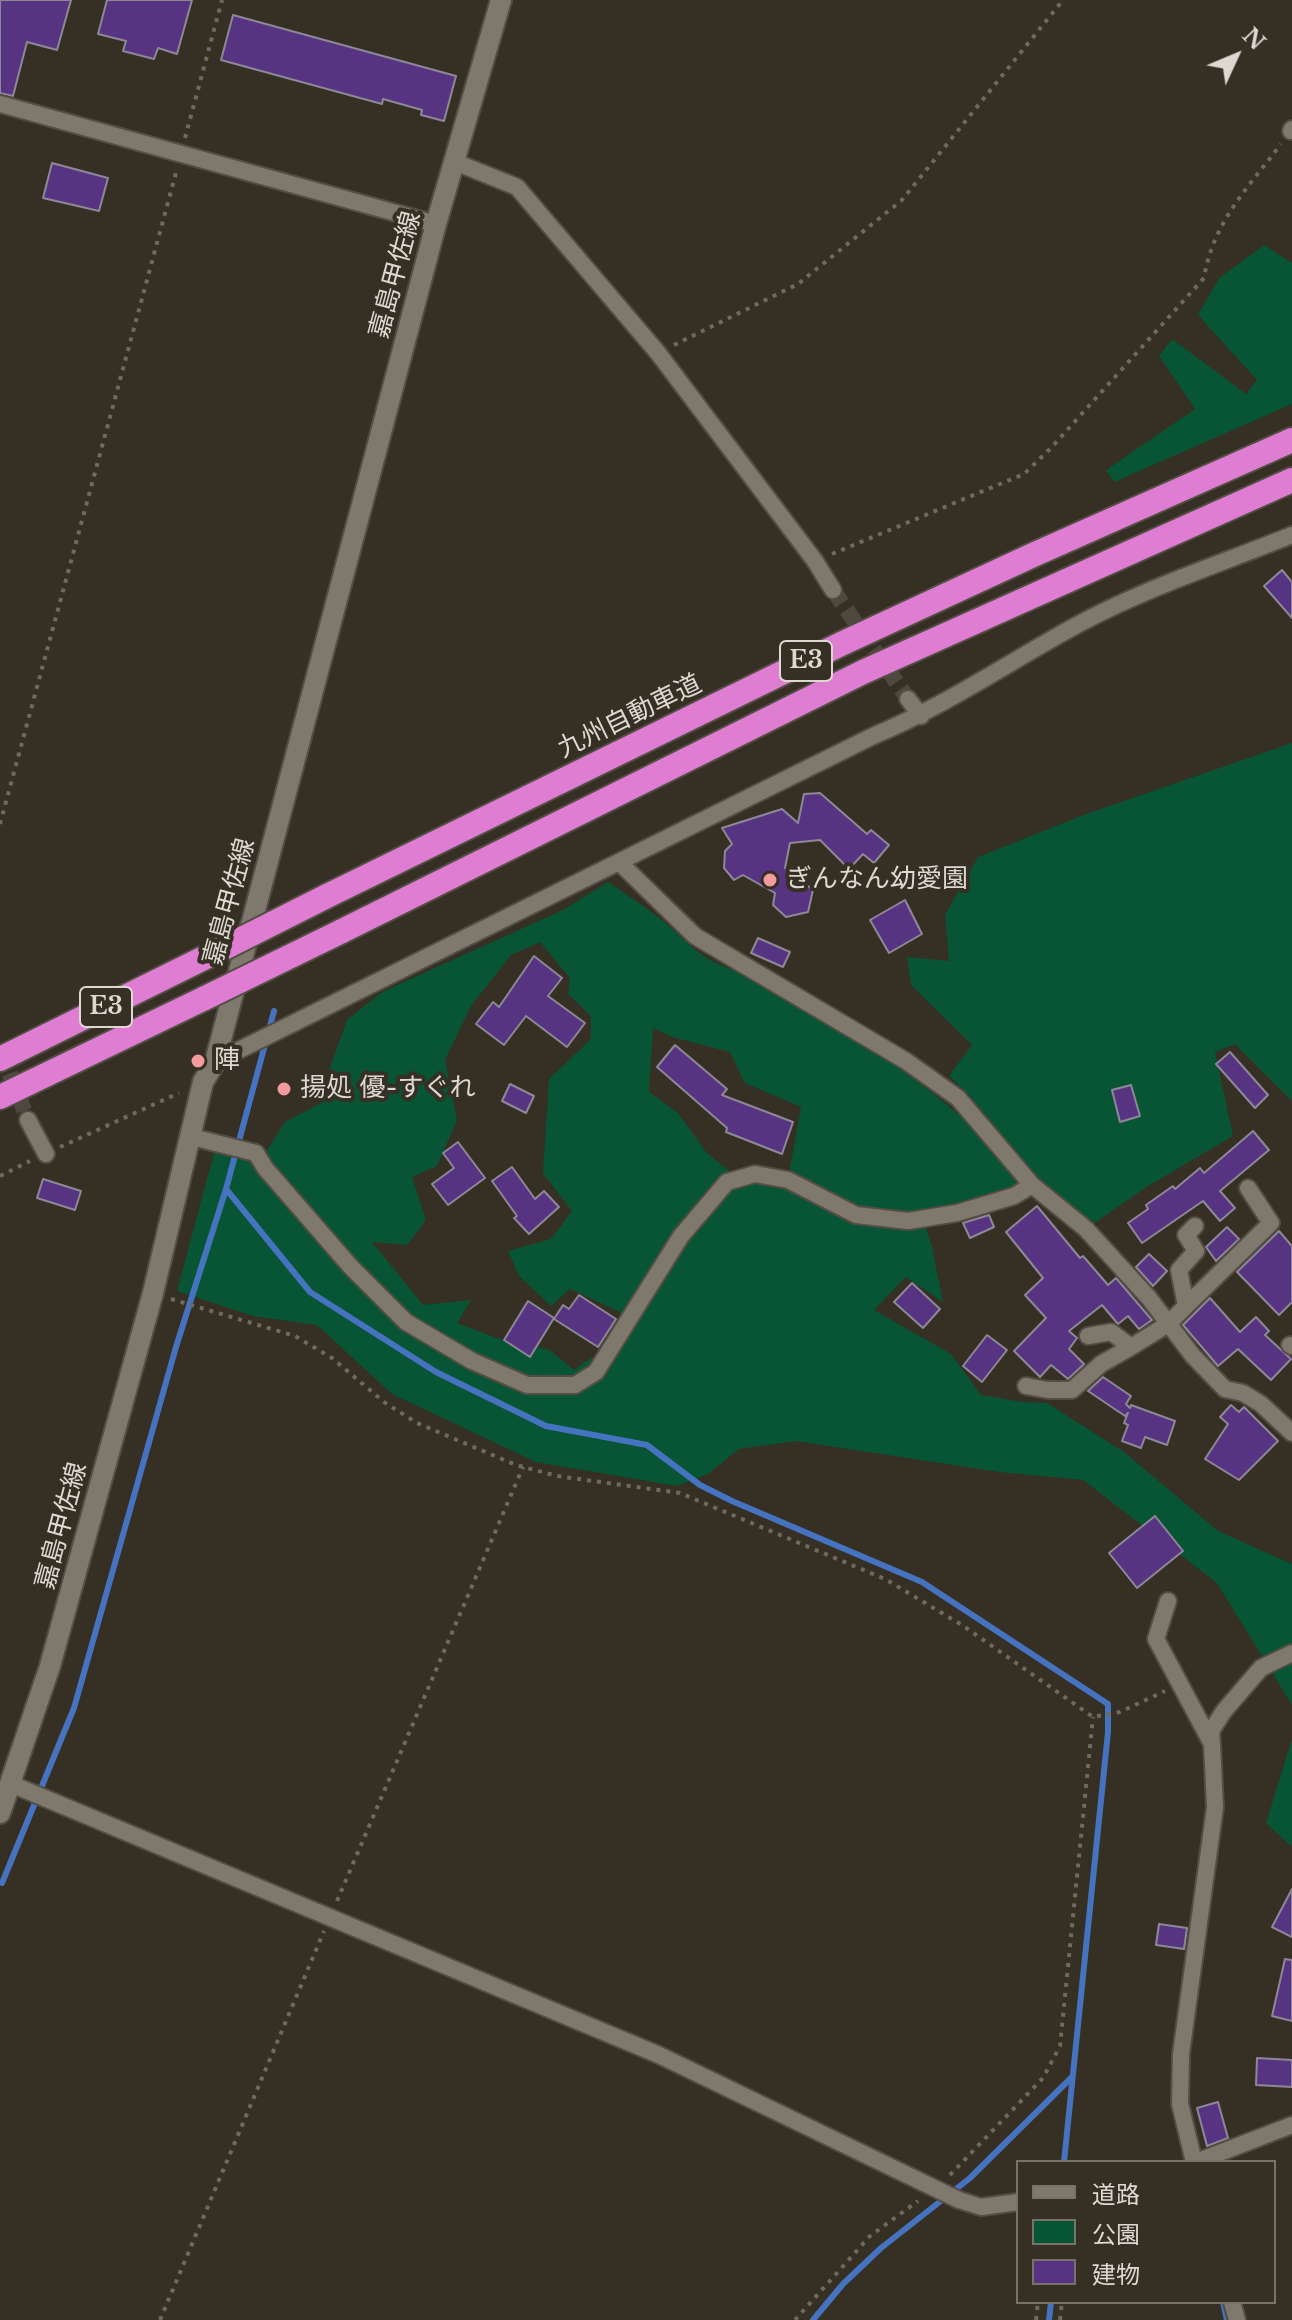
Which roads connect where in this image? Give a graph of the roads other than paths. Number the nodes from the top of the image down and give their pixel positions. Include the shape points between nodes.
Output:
1 (501, 0) edge
2 (0, 104) edge
3 (455, 162) junction
4 (436, 224) junction
5 (1292, 440) edge
6 (1292, 480) edge
7 (1292, 535) edge
8 (833, 590) tunnel mouth
9 (908, 699) tunnel mouth
10 (921, 716) junction
11 (619, 862) junction
12 (0, 1059) edge
13 (215, 1062) junction
14 (0, 1097) edge
15 (28, 1120) tunnel mouth
16 (201, 1139) junction
17 (46, 1154) road end
18 (1032, 1185) junction
19 (1248, 1188) dead end
20 (1195, 1226) dead end
21 (1186, 1306) junction
22 (1168, 1324) junction
23 (1088, 1336) dead end
24 (1131, 1347) junction
25 (1026, 1386) dead end
26 (1292, 1433) edge
27 (1168, 1601) dead end
28 (1292, 1653) edge
29 (1212, 1744) junction
30 (20, 1788) junction
31 (0, 1813) edge
32 (1292, 2125) edge
33 (1194, 2160) edge
34 (1200, 2160) edge
35 (1016, 2202) edge

1 - 3 main road, 嘉島甲佐線
2 - 4 street
3 - 4 main road, 嘉島甲佐線
3 - 8 street via 517,187 658,353
4 - 13 main road, 嘉島甲佐線
5 - 12 highway, 九州自動車道 / E3, bridge via 841,644
6 - 14 highway, E3, bridge via 863,672
7 - 10 street via 1126,601
9 - 10 street
10 - 11 street
11 - 13 street
11 - 18 street via 695,936 906,1061 958,1098
13 - 16 main road, 嘉島甲佐線 via 203,1082
15 - 17 street
16 - 18 street via 256,1153 351,1267 406,1322 472,1361 527,1385 575,1385 596,1372 681,1236 727,1182 755,1174 788,1180 856,1215 908,1221 986,1205
16 - 30 main road, 嘉島甲佐線 via 150,1302
18 - 22 street via 1086,1229
19 - 21 street via 1271,1223
20 - 21 street via 1186,1235 1196,1251 1179,1270
21 - 22 street
22 - 24 street
22 - 26 street via 1225,1389 1261,1404
23 - 24 street via 1111,1332
24 - 25 street via 1072,1390
27 - 29 street via 1156,1639
28 - 29 street via 1261,1668 1211,1731
29 - 33 street via 1215,1807 1181,2054 1180,2104
30 - 31 main road, 嘉島甲佐線
30 - 35 street via 659,2055 959,2200 981,2207
32 - 34 street

